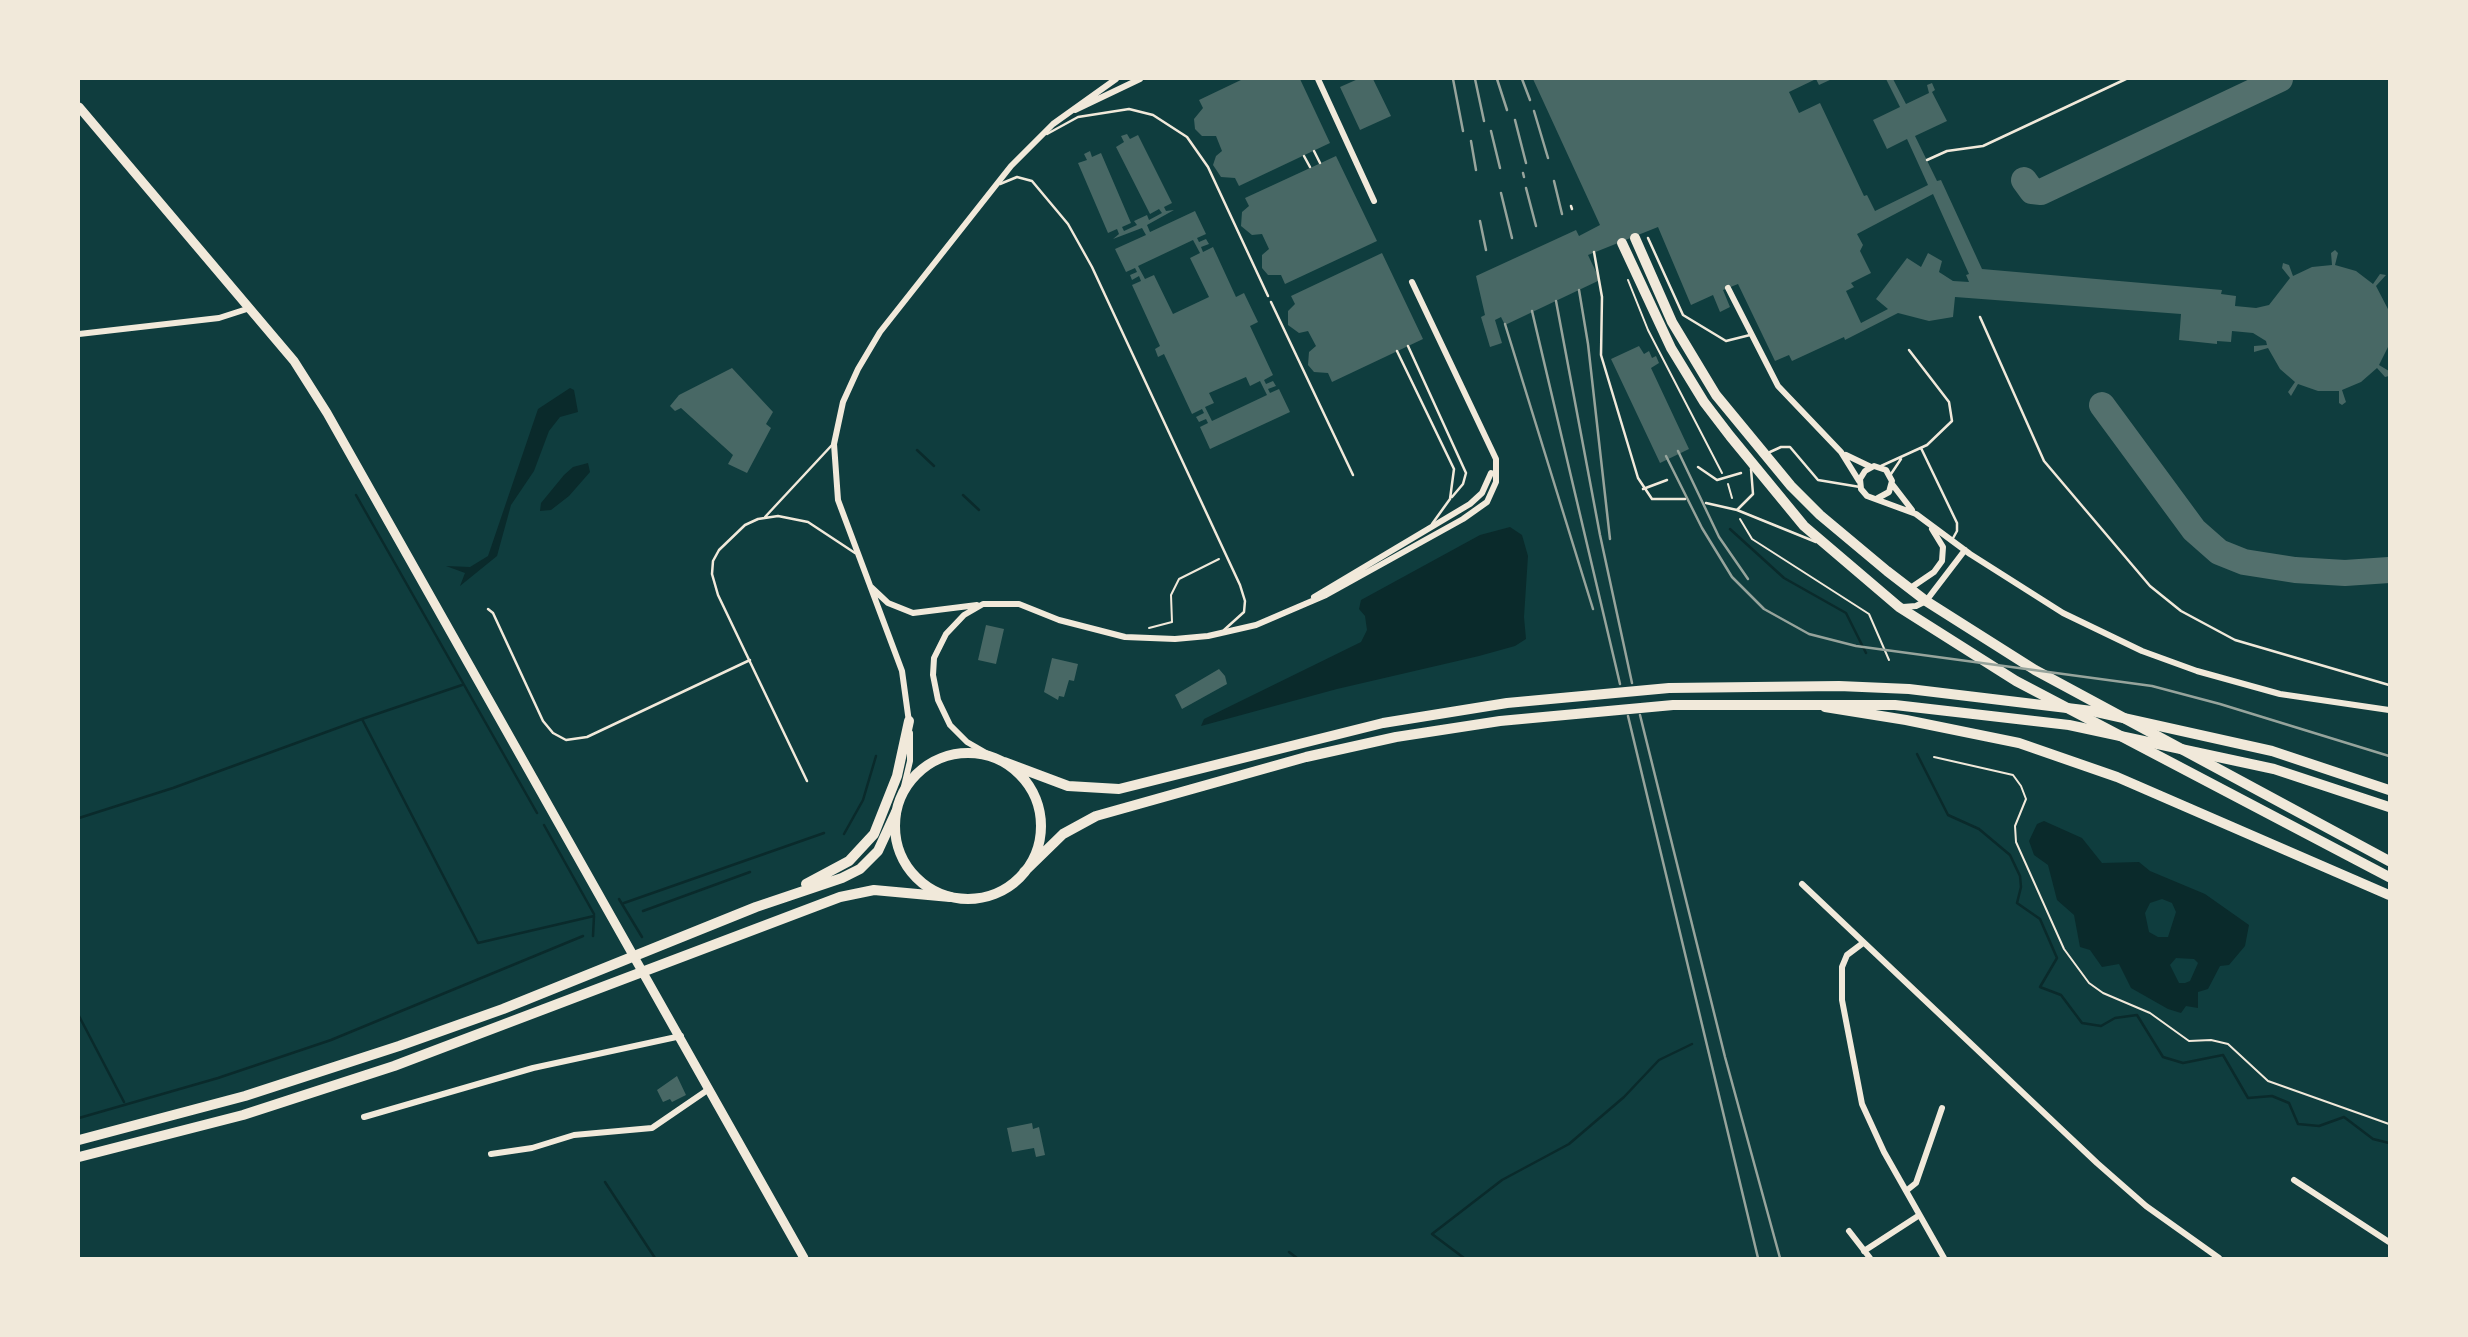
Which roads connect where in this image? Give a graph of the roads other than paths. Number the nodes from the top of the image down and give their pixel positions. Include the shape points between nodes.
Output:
1 (1115, 79) edge
2 (1140, 79) edge
3 (1318, 79) edge
4 (2126, 79) edge
5 (79, 107) edge
6 (1064, 116) junction
7 (1036, 141) junction
8 (1314, 151) dead end
9 (1304, 156) dead end
10 (1927, 160) dead end
11 (1320, 163) dead end
12 (1310, 167) dead end
13 (992, 190) junction
14 (1374, 201) dead end
15 (1635, 238) dead end
16 (1648, 238) dead end
17 (1622, 243) dead end
18 (1594, 252) dead end
19 (1412, 282) dead end
20 (1728, 288) dead end
21 (1268, 296) dead end
22 (1271, 302) dead end
23 (250, 308) junction
24 (1980, 317) dead end
25 (79, 334) edge
26 (1750, 335) junction
27 (1408, 346) dead end
28 (1909, 350) dead end
29 (1397, 351) dead end
30 (834, 444) junction
31 (1921, 448) junction
32 (1841, 452) junction
33 (1770, 453) dead end
34 (1901, 459) junction
35 (1749, 460) junction
36 (1698, 467) dead end
37 (1876, 467) junction
38 (1491, 473) dead end
39 (1741, 473) dead end
40 (1353, 475) dead end
41 (1891, 476) junction
42 (1667, 480) dead end
43 (1892, 484) junction
44 (1860, 486) junction
45 (1643, 489) junction
46 (1878, 498) junction
47 (1450, 499) junction
48 (1685, 499) dead end
49 (1706, 503) dead end
50 (1737, 510) junction
51 (1916, 514) junction
52 (765, 517) junction
53 (1925, 521) junction
54 (1428, 527) junction
55 (1952, 540) junction
56 (1832, 549) junction
57 (1965, 550) junction
58 (857, 555) junction
59 (868, 583) junction
60 (1909, 589) junction
61 (1926, 601) junction
62 (983, 604) junction
63 (1899, 607) junction
64 (488, 608) dead end
65 (1298, 608) junction
66 (1217, 634) junction
67 (750, 660) junction
68 (2389, 685) edge
69 (1804, 702) junction
70 (2389, 710) edge
71 (909, 721) junction
72 (993, 757) junction
73 (1004, 762) junction
74 (807, 781) dead end
75 (2389, 790) edge
76 (901, 799) junction
77 (2389, 807) edge
78 (896, 811) junction
79 (2389, 861) edge
80 (1024, 872) junction
81 (2389, 877) edge
82 (1802, 884) dead end
83 (2389, 895) edge
84 (950, 897) junction
85 (756, 907) junction
86 (1863, 943) junction
87 (681, 1036) junction
88 (709, 1089) junction
89 (1942, 1108) dead end
90 (365, 1116) dead end
91 (79, 1140) edge
92 (491, 1154) dead end
93 (79, 1157) edge
94 (2294, 1180) dead end
95 (1906, 1191) junction
96 (1918, 1216) junction
97 (1849, 1231) dead end
98 (2388, 1238) edge
99 (1864, 1251) junction
100 (804, 1258) edge
101 (1870, 1258) edge
102 (1944, 1258) edge
103 (2219, 1258) edge

1 - 6 street
2 - 6 street
3 - 14 street
4 - 10 lane via 1986,145 1952,149
5 - 23 main road
6 - 7 street
7 - 13 street
7 - 21 lane via 1078,117 1129,108 1153,115 1183,135 1204,160
8 - 11 lane
9 - 12 lane
13 - 30 street via 875,340 846,393
13 - 66 lane via 1017,177 1032,181 1069,224 1092,267 1240,585 1243,615
15 - 60 main road via 1676,329 1740,427 1820,515
16 - 26 lane via 1686,317 1726,341
17 - 35 main road via 1671,348 1704,402
18 - 45 lane via 1602,297 1600,350
19 - 65 street via 1496,458 1496,482 1487,502 1471,515
20 - 26 street
22 - 40 lane
23 - 25 street via 219,318
23 - 87 main road via 327,413
24 - 68 lane via 2044,461 2150,586 2193,618 2235,640
26 - 32 street via 1781,390
27 - 47 lane via 1466,473 1464,484
28 - 31 lane via 1952,410 1949,427
29 - 47 lane via 1452,466
30 - 52 lane
30 - 58 street via 838,500
31 - 34 lane
31 - 55 lane via 1957,523
32 - 37 street
32 - 44 street
33 - 44 lane via 1790,447 1821,481
34 - 37 lane
34 - 41 lane
35 - 50 lane via 1754,490
35 - 56 main road via 1804,526
36 - 39 lane via 1713,478 1726,480
37 - 41 street
37 - 44 street via 1862,474
38 - 54 street via 1478,498
41 - 43 street
42 - 45 lane
43 - 46 street via 1887,494
43 - 51 street
44 - 46 street via 1867,496
45 - 48 lane via 1656,500
46 - 51 street
47 - 54 lane
49 - 50 lane
50 - 56 lane
51 - 53 street
52 - 58 lane via 808,522
52 - 67 lane via 745,525 725,543 712,568 718,595
53 - 55 street
53 - 60 street via 1941,544 1943,559 1934,572
54 - 65 street
55 - 57 street
56 - 63 main road
57 - 61 street
57 - 70 street via 2063,613 2161,659 2280,694
58 - 59 street
59 - 62 street via 888,603 913,613
59 - 71 street via 902,671
60 - 61 main road
61 - 63 street
61 - 79 main road via 2035,670
62 - 66 street via 1019,604 1125,638
62 - 72 street via 946,634 934,658 934,679 950,724 967,742
63 - 81 main road via 2016,681
64 - 67 lane via 543,721 566,740 587,737
65 - 66 street
67 - 74 lane
69 - 77 main road via 1908,706 2068,725 2214,754
69 - 80 main road via 1612,709 1396,737 1104,813 1073,827
69 - 83 main road via 2019,743 2117,777
71 - 76 street via 911,758
71 - 85 highway via 896,780 868,843 834,871
72 - 73 main road
72 - 76 main road via 963,753 930,762 912,778
73 - 75 main road via 1068,786 1119,789 1383,723 1507,703 1669,688 1839,686 2030,702 2163,726 2272,751
73 - 80 main road via 1029,786 1040,815 1039,843
76 - 78 main road
78 - 84 main road via 896,841 910,872 928,888
78 - 85 highway via 881,846 860,869
80 - 84 main road via 994,895
82 - 86 street
84 - 93 highway via 891,891 850,894 394,1066 243,1115
85 - 91 highway via 399,1046 245,1096
86 - 95 street via 1843,961 1842,1000 1862,1104
86 - 103 street via 2097,1163 2146,1206
87 - 88 main road
87 - 90 street via 533,1068
88 - 92 street via 652,1128 574,1135
88 - 100 main road
89 - 95 street via 1916,1183
94 - 98 street
95 - 96 street
96 - 99 street
96 - 102 street
97 - 99 street
99 - 101 street

